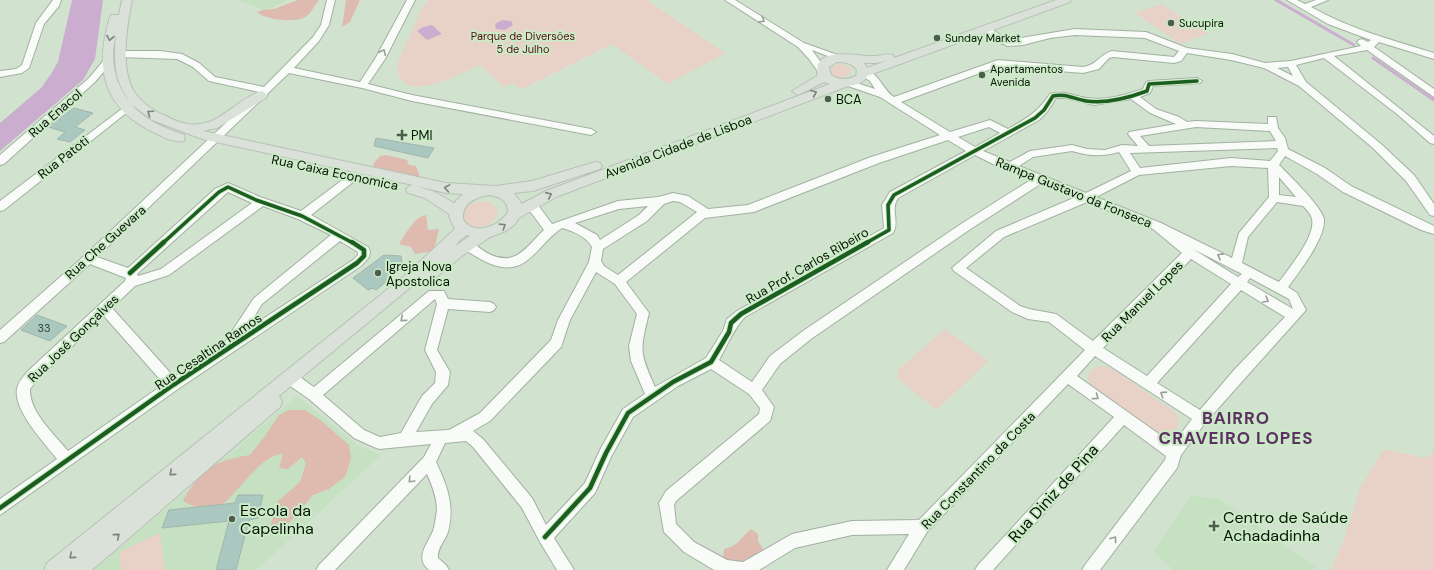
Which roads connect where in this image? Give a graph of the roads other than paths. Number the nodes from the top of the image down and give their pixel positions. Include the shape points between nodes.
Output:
1 (57, 0) edge
2 (118, 0) edge
3 (126, 0) edge
4 (331, 0) edge
5 (411, 0) edge
6 (729, 0) edge
7 (1044, 0) edge
8 (1066, 0) edge
9 (1291, 0) edge
10 (1324, 0) edge
11 (1304, 7) junction
12 (1344, 28) junction
13 (986, 29) junction
14 (788, 36) junction
15 (1376, 40) junction
16 (1368, 47) junction
17 (1185, 50) junction
18 (121, 54) junction
19 (1326, 55) junction
20 (1434, 56) edge
21 (845, 59) junction
22 (107, 62) junction
23 (1292, 64) junction
24 (1265, 66) junction
25 (288, 70) junction
26 (823, 72) junction
27 (864, 73) junction
28 (0, 74) edge
29 (1198, 81) dead end
30 (846, 83) junction
31 (1302, 84) junction
32 (362, 85) junction
33 (264, 93) junction
34 (1434, 94) edge
35 (883, 95) junction
36 (1133, 96) junction
37 (893, 101) junction
38 (127, 108) junction
39 (1184, 125) junction
40 (185, 130) junction
41 (591, 132) dead end
42 (1008, 133) junction
43 (950, 138) junction
44 (1434, 141) edge
45 (213, 142) junction
46 (1122, 148) junction
47 (1145, 148) junction
48 (1282, 148) junction
49 (976, 152) junction
50 (0, 161) edge
51 (1273, 165) junction
52 (1009, 167) junction
53 (1137, 172) junction
54 (354, 176) junction
55 (1040, 179) junction
56 (491, 191) junction
57 (1086, 197) junction
58 (1274, 198) junction
59 (660, 201) junction
60 (261, 202) junction
61 (1305, 202) junction
62 (531, 204) junction
63 (0, 207) edge
64 (456, 211) junction
65 (1434, 212) edge
66 (706, 213) junction
67 (515, 214) junction
68 (302, 216) junction
69 (1156, 226) junction
70 (556, 227) junction
71 (464, 230) junction
72 (1434, 230) edge
73 (486, 233) junction
74 (338, 236) junction
75 (467, 245) junction
76 (598, 247) junction
77 (1190, 253) junction
78 (88, 259) junction
79 (595, 262) junction
80 (1236, 265) junction
81 (1249, 272) junction
82 (130, 278) junction
83 (619, 280) junction
84 (1239, 285) junction
85 (1281, 288) junction
86 (444, 304) junction
87 (490, 307) dead end
88 (105, 308) junction
89 (1293, 316) junction
90 (0, 338) edge
91 (228, 349) junction
92 (1094, 349) junction
93 (710, 362) junction
94 (1068, 377) junction
95 (292, 380) junction
96 (1148, 384) junction
97 (173, 385) junction
98 (754, 390) junction
99 (314, 395) junction
100 (653, 397) junction
101 (1123, 416) junction
102 (1201, 418) junction
103 (446, 436) junction
104 (405, 439) junction
105 (1174, 453) junction
106 (68, 460) junction
107 (429, 462) junction
108 (0, 508) edge
109 (922, 527) junction
110 (545, 537) junction
111 (559, 567) edge
112 (54, 570) edge
113 (77, 570) edge
114 (324, 570) edge
115 (441, 570) edge
116 (895, 570) edge
117 (983, 570) edge
118 (1090, 570) edge

1 - 28 street via 40,23 26,66 19,71
2 -> 22 main road
3 - 18 main road via 122,20
4 - 25 street, Rua Che Guevara via 321,31
32 -> 5 street via 380,59
6 -> 14 street
7 - 21 main road via 887,57 876,60
8 - 13 main road
9 - 11 street
10 - 11 street
11 - 12 street
12 - 15 street
12 - 16 street
13 - 17 street via 1008,43 1059,34 1115,33 1146,35
13 - 27 main road
14 - 21 street via 815,50
14 - 26 street via 813,56
15 - 16 street
15 - 20 street
16 - 19 street
16 - 34 street
17 - 24 street via 1232,57
17 - 37 street via 1174,60 1112,54 1106,56 1096,68 1083,70 998,63
18 - 33 street via 179,56 196,65 212,79
40 -> 18 main road via 156,117 132,97 123,80
19 - 23 street
19 - 44 street
21 - 26 main road, Avenida Cidade de Lisboa via 825,63
21 - 27 main road via 861,66
22 - 38 main road via 112,86
22 - 50 street, Rua Enacol via 92,80
23 - 24 street
23 - 31 street
24 - 31 street
25 - 32 street
25 - 33 street, Rua Che Guevara
26 - 30 main road via 836,82
26 - 56 main road, Avenida Cidade de Lisboa via 822,78 792,93 579,172 533,186
27 - 30 main road, Avenida Cidade de Lisboa via 856,82
27 - 35 street, Rampa Gustavo da Fonseca via 874,79
29 - 36 street via 1149,84 1146,91
30 - 35 street, Rampa Gustavo da Fonseca
62 -> 30 main road, Avenida Cidade de Lisboa via 551,194
31 - 65 street via 1410,178
32 - 41 street via 412,98
33 - 40 main road via 213,125
33 - 45 street, Rua Che Guevara
35 - 37 street, Rampa Gustavo da Fonseca
36 - 39 street via 1153,111 1175,118
36 - 42 street via 1126,99 1087,101 1066,95 1053,96 1035,118
37 - 43 street, Rampa Gustavo da Fonseca
38 - 45 main road via 146,124 162,132
38 - 63 street, Rua Patoti
39 - 47 street via 1133,134
39 - 48 street via 1272,123
40 - 45 main road
42 - 43 street via 990,123
42 - 49 street
43 - 49 street, Rampa Gustavo da Fonseca
43 - 66 street via 875,160 750,208
45 - 54 main road, Rua Caixa Economica
56 -> 45 main road via 446,188
45 - 78 street, Rua Che Guevara
46 - 47 street
46 - 52 street via 1105,153 1072,148 1030,154
46 - 53 street
47 - 48 street
48 - 51 street
48 - 72 street via 1347,189
49 - 52 street, Rampa Gustavo da Fonseca
49 - 93 street, Rua Prof. Carlos Ribeiro via 894,195 888,204 889,230 741,314 731,323 729,332
51 - 53 street via 1231,162
51 - 58 street
51 - 61 street
52 - 55 street, Rampa Gustavo da Fonseca
53 - 57 street
54 - 64 main road, Rua Caixa Economica via 430,194
54 - 68 street
55 - 57 street, Rampa Gustavo da Fonseca
55 - 98 street via 807,335 775,360
56 - 64 main road via 467,197
56 - 67 main road via 504,193 514,201
57 - 69 street, Rampa Gustavo da Fonseca
57 - 92 street via 1000,234 958,268 1016,309 1052,318
58 - 61 street
58 - 80 street via 1243,236
59 - 66 street via 672,196 679,197
59 - 70 street via 618,204
59 - 76 street via 643,218
60 - 68 street
60 - 82 street via 165,272
60 - 82 street, Rua José Gonçalves via 228,187 219,192
61 - 85 street via 1318,218 1317,226 1303,258
62 - 67 main road, Avenida Cidade de Lisboa
62 - 70 street via 544,224
64 - 71 main road via 456,219
66 - 83 street via 700,215
73 -> 67 main road via 501,228
68 - 74 street
69 - 77 street, Rampa Gustavo da Fonseca
80 -> 69 street
70 - 75 street via 520,259 508,264 485,257
70 - 76 street via 571,226 583,231 593,238
71 - 73 main road
71 - 95 main road
73 - 75 main road
74 - 91 street via 262,297 252,308
74 - 91 street, Rua Cesaltina Ramos via 364,250 364,256
75 - 95 main road
76 - 79 street
77 - 84 street, Rampa Gustavo da Fonseca
77 - 92 street, Rua Manuel Lopes
78 - 82 street
78 - 90 street, Rua Che Guevara
79 - 83 street via 600,269
79 - 103 street via 564,320 557,343 485,417
80 - 81 street
81 - 84 street
81 - 85 street
82 - 88 street, Rua José Gonçalves
83 - 100 street via 643,313 635,346 637,361
84 -> 89 street, Rampa Gustavo da Fonseca
84 - 96 street
85 - 89 street via 1299,304 1300,310
86 - 87 street
86 -> 99 street via 440,294 433,294
86 - 104 street via 430,350 443,372 441,385 427,400
88 - 97 street
88 - 106 street, Rua José Gonçalves via 33,376 23,389 23,398 30,412
89 - 102 street
91 - 97 street, Rua Cesaltina Ramos
92 - 94 street, Rua Manuel Lopes
92 - 96 street
93 - 98 street
93 - 100 street, Rua Prof. Carlos Ribeiro
94 -> 101 street
94 - 109 street, Rua Constantino da Costa
95 - 99 street
95 -> 112 main road
113 -> 95 main road
102 -> 96 street
97 - 106 street, Rua Cesaltina Ramos
98 - 109 street via 767,407 765,417 671,496 666,503 669,527 689,547 725,568 745,570 792,541 852,528
99 - 104 street via 359,434 379,443
100 - 110 street, Rua Prof. Carlos Ribeiro via 628,413 590,488
101 - 105 street
101 - 117 street, Rua Diniz de Pina
102 - 105 street
103 - 104 street
103 - 107 street
103 - 110 street via 468,435 478,443 527,503
118 -> 105 street via 1172,463
106 - 108 street, Rua Cesaltina Ramos
107 -> 114 street
107 - 115 street via 440,487 444,509 440,532 430,552 431,562
109 - 116 street, Rua Constantino da Costa
110 - 111 street

